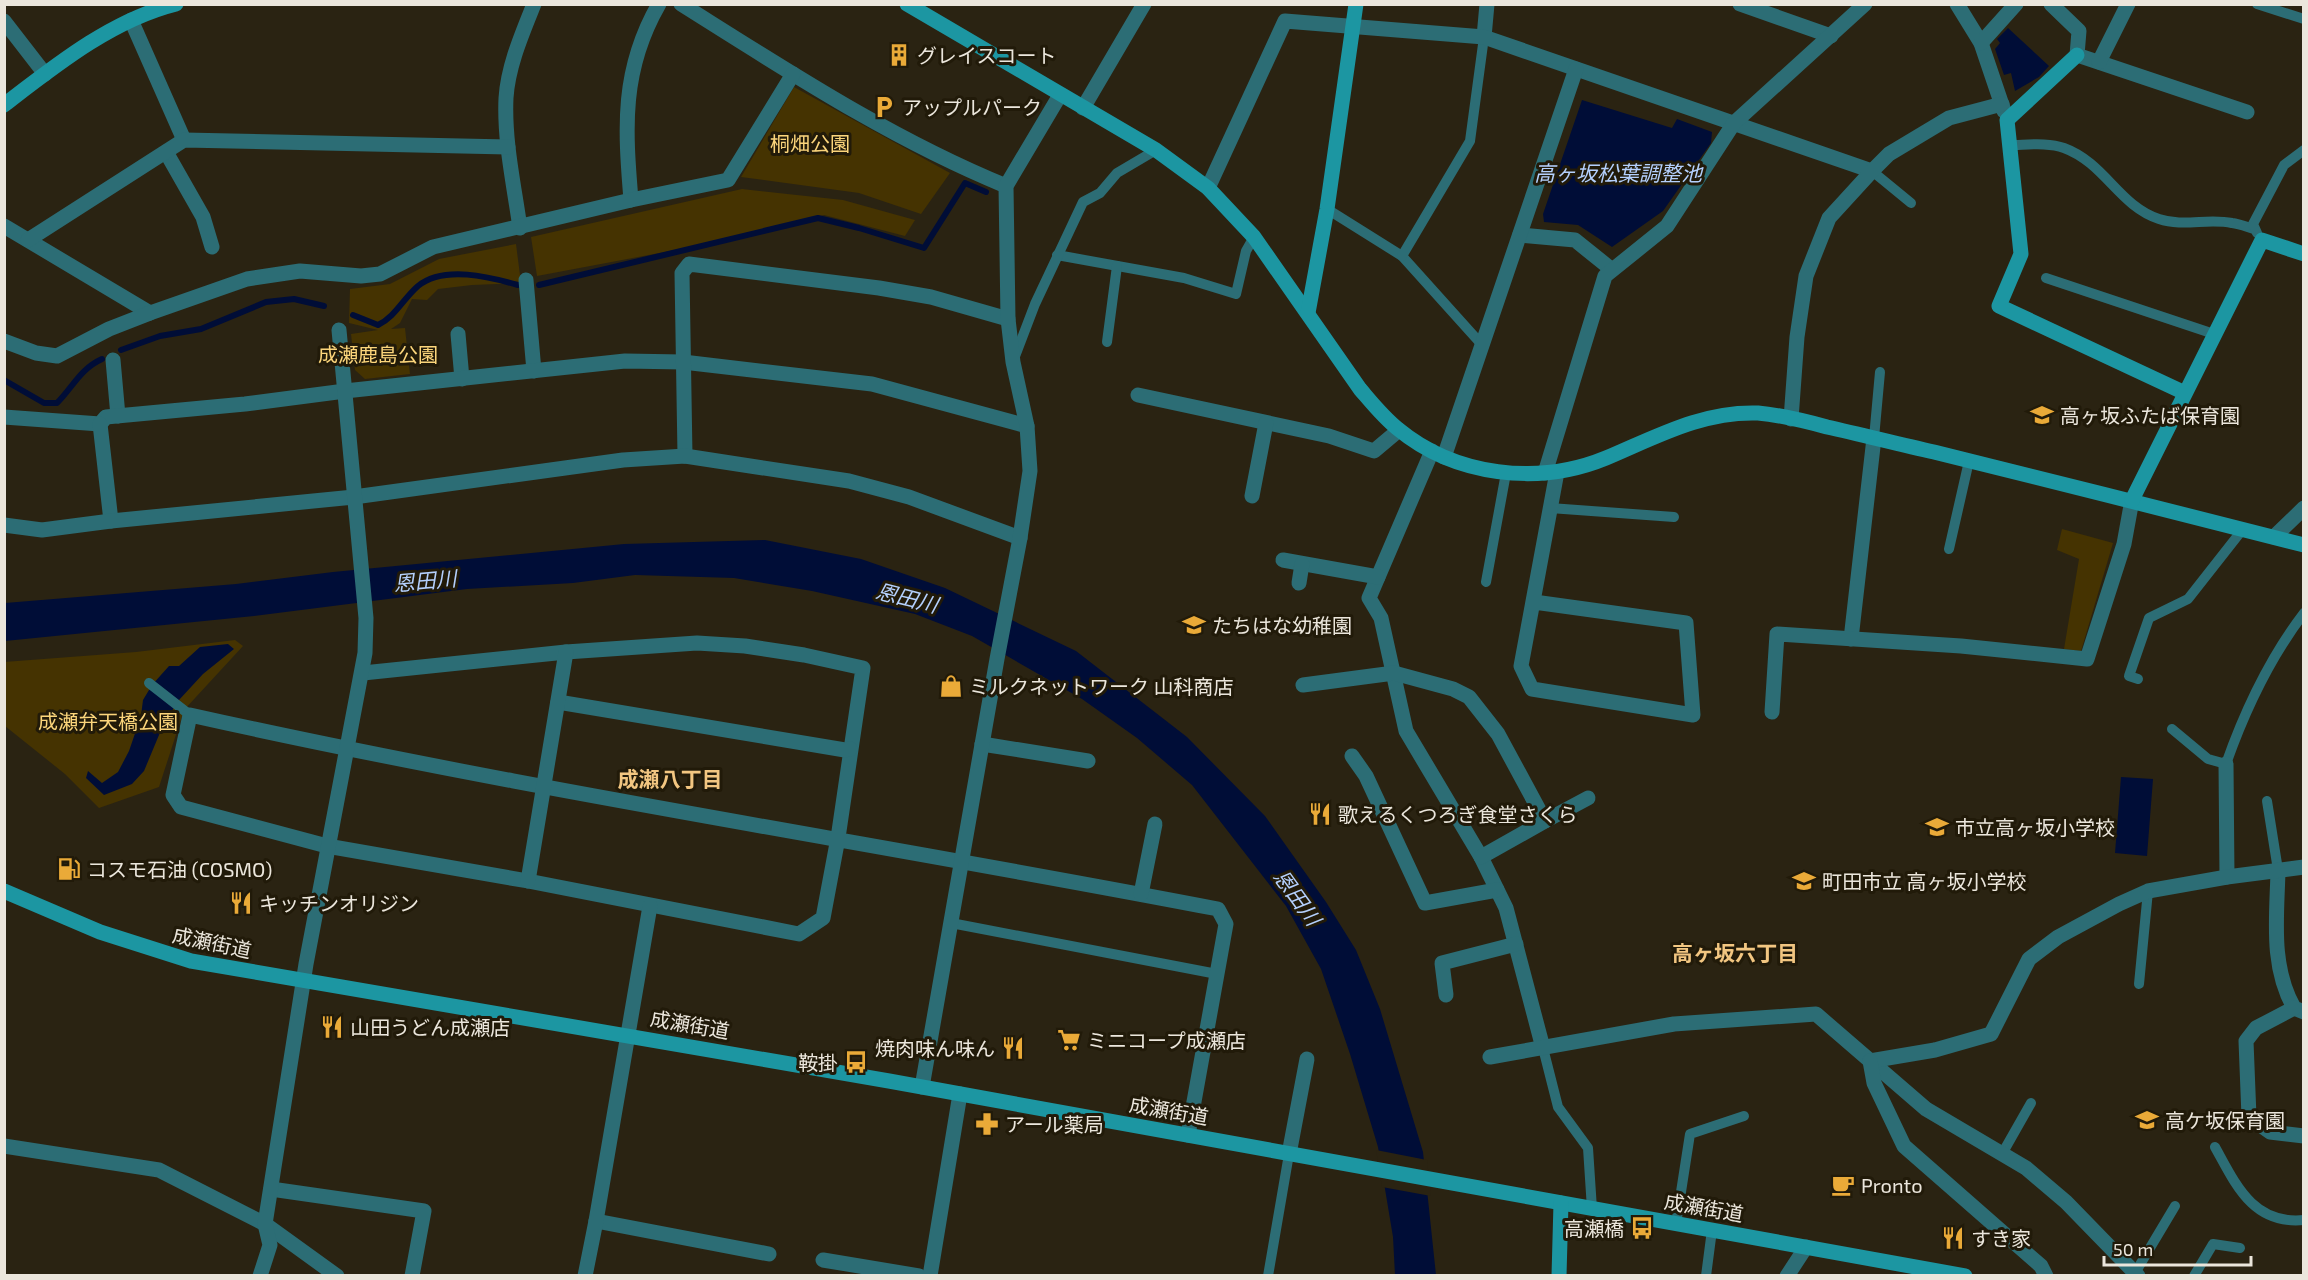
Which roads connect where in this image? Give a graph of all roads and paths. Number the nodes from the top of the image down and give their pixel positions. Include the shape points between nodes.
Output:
1 (176, 4) edge
2 (534, 4) edge
3 (658, 4) edge
4 (681, 4) edge
5 (907, 4) edge
6 (1356, 4) edge
7 (1486, 4) edge
8 (1740, 4) edge
9 (1865, 4) edge
10 (1957, 4) edge
11 (2016, 4) edge
12 (2051, 4) edge
13 (2128, 4) edge
14 (2258, 4) edge
15 (1140, 6) edge
16 (2304, 19) edge
17 (131, 20) junction
18 (6, 24) edge
19 (1353, 26) junction
20 (1831, 36) junction
21 (1484, 37) junction
22 (1981, 43) junction
23 (2077, 55) junction
24 (2099, 62) junction
25 (1576, 69) junction
26 (45, 74) junction
27 (793, 74) junction
28 (1060, 95) junction
29 (2002, 104) junction
30 (4, 105) edge
31 (1083, 108) junction
32 (2247, 112) dead end
33 (2007, 120) junction
34 (1734, 123) junction
35 (184, 140) junction
36 (2009, 145) junction
37 (508, 147) junction
38 (1156, 150) junction
39 (2304, 150) edge
40 (166, 152) junction
41 (1872, 171) junction
42 (1006, 186) junction
43 (1208, 189) junction
44 (631, 200) junction
45 (1911, 203) dead end
46 (1327, 209) junction
47 (4, 226) edge
48 (520, 228) junction
49 (1520, 235) junction
50 (2258, 235) junction
51 (1254, 237) junction
52 (28, 240) junction
53 (212, 247) dead end
54 (2304, 254) edge
55 (1057, 255) junction
56 (1402, 256) junction
57 (1117, 266) junction
58 (1611, 269) junction
59 (2046, 278) dead end
60 (526, 279) dead end
61 (150, 312) junction
62 (1308, 313) junction
63 (1008, 319) junction
64 (339, 330) dead end
65 (458, 334) dead end
66 (2214, 334) junction
67 (4, 341) edge
68 (1107, 342) dead end
69 (1483, 346) junction
70 (113, 360) dead end
71 (683, 362) junction
72 (1013, 362) junction
73 (534, 371) junction
74 (1880, 372) dead end
75 (462, 379) junction
76 (345, 391) junction
77 (2184, 393) junction
78 (1138, 394) dead end
79 (118, 416) junction
80 (4, 417) edge
81 (1791, 418) junction
82 (1266, 423) junction
83 (100, 424) junction
84 (1027, 426) junction
85 (1399, 430) junction
86 (1874, 438) junction
87 (1438, 454) junction
88 (685, 456) junction
89 (1970, 461) junction
90 (1551, 472) junction
91 (1506, 473) junction
92 (1252, 496) dead end
93 (354, 497) junction
94 (2132, 500) junction
95 (1550, 508) junction
96 (2304, 508) edge
97 (1674, 517) dead end
98 (111, 521) junction
99 (4, 525) edge
100 (2243, 529) junction
101 (2274, 537) junction
102 (1020, 538) junction
103 (2304, 545) edge
104 (1949, 549) dead end
105 (1282, 560) dead end
106 (1302, 564) junction
107 (1378, 577) junction
108 (1486, 582) dead end
109 (1299, 583) dead end
110 (1534, 602) junction
111 (2304, 613) edge
112 (1851, 639) junction
113 (566, 652) junction
114 (1394, 673) junction
115 (363, 674) junction
116 (2138, 679) dead end
117 (149, 683) dead end
118 (1303, 686) dead end
119 (558, 702) junction
120 (1772, 712) dead end
121 (190, 714) junction
122 (2172, 729) dead end
123 (982, 744) junction
124 (345, 749) junction
125 (850, 749) junction
126 (1352, 756) dead end
127 (1088, 761) dead end
128 (2226, 764) junction
129 (543, 786) junction
130 (1588, 798) dead end
131 (2267, 801) dead end
132 (1545, 821) junction
133 (1155, 824) dead end
134 (838, 838) junction
135 (327, 846) junction
136 (1481, 857) junction
137 (962, 862) junction
138 (2304, 867) edge
139 (2278, 870) junction
140 (2226, 877) junction
141 (528, 881) junction
142 (1497, 890) junction
143 (4, 891) edge
144 (2148, 891) junction
145 (1141, 894) junction
146 (650, 906) junction
147 (951, 922) junction
148 (1516, 944) junction
149 (1217, 974) junction
150 (303, 980) junction
151 (2139, 984) dead end
152 (1446, 995) dead end
153 (2299, 1010) edge
154 (628, 1035) junction
155 (1542, 1048) junction
156 (1490, 1056) dead end
157 (1307, 1059) dead end
158 (1870, 1061) junction
159 (922, 1087) junction
160 (960, 1094) junction
161 (2031, 1103) dead end
162 (1743, 1116) dead end
163 (1188, 1135) junction
164 (2304, 1136) edge
165 (4, 1146) edge
166 (2215, 1148) dead end
167 (1289, 1154) junction
168 (2002, 1154) junction
169 (271, 1189) junction
170 (1561, 1203) junction
171 (2175, 1206) dead end
172 (1592, 1209) junction
173 (2304, 1220) edge
174 (596, 1221) junction
175 (265, 1224) junction
176 (1676, 1224) junction
177 (1712, 1230) junction
178 (1806, 1247) junction
179 (2240, 1248) dead end
180 (769, 1254) dead end
181 (823, 1260) dead end
182 (2136, 1274) edge
183 (260, 1275) edge
184 (337, 1275) edge
185 (412, 1275) edge
186 (585, 1275) edge
187 (919, 1275) edge
188 (930, 1275) edge
189 (1268, 1275) edge
190 (1559, 1275) edge
191 (1706, 1275) edge
192 (1787, 1275) edge
193 (1965, 1275) edge
194 (2046, 1275) edge
195 (2194, 1275) edge

1 - 17 street
2 - 37 street via 510,73 506,97
3 - 44 street via 646,25 629,89 626,131
4 - 27 street
5 - 28 street
6 - 19 street
7 - 21 street
8 - 20 street
9 - 20 street
10 - 22 street
11 - 22 street
12 - 23 street via 2079,31
13 - 24 street
14 - 16 lane
15 - 31 street
17 - 26 street
17 - 35 street
18 - 26 street
19 - 21 street
19 - 43 street via 1285,21
19 - 46 street
20 - 34 street
21 - 25 street
21 - 56 lane via 1470,141
22 - 29 street
23 - 24 street
23 - 33 street
24 - 32 street
25 - 34 street
25 - 49 street
26 - 30 street
27 - 42 street via 904,139
27 - 44 street via 728,180
28 - 31 street
28 - 42 street
29 - 33 street
29 - 41 street via 1949,118 1889,154
31 - 38 street
33 - 36 street
34 - 41 street
34 - 58 street via 1667,226
35 - 37 street
35 - 40 street
36 - 50 lane via 2062,147 2080,155 2098,168 2126,200 2157,218 2175,223 2231,222
36 - 77 street via 2020,254 1999,306
37 - 48 street
38 - 43 street
38 - 55 lane via 1118,173 1100,193 1083,202
39 - 50 lane via 2284,165 2253,224
40 - 52 street
40 - 53 street via 198,229
41 - 45 lane
41 - 81 street via 1829,218 1806,276
42 - 63 street
43 - 51 street
44 - 48 street
46 - 56 lane
46 - 62 street
47 - 52 street
48 - 61 street via 433,247 380,274 300,271 247,279
49 - 58 street via 1575,240
49 - 69 street
50 - 54 street
50 - 66 street
51 - 57 lane via 1246,251 1236,294
51 - 62 street
52 - 61 street
55 - 57 lane
55 - 72 lane
56 - 69 lane
57 - 68 lane
58 - 90 street via 1605,276
59 - 66 lane
60 - 73 street
61 - 67 street via 57,356
62 - 85 street via 1360,389
63 - 71 street via 931,297 689,264 682,273
63 - 72 street
64 - 76 street
65 - 75 street
66 - 77 street
69 - 87 street
70 - 79 street
71 - 73 street via 625,361
71 - 84 street via 872,384
71 - 88 street
72 - 84 street
73 - 75 street
74 - 86 lane
75 - 76 street
76 - 79 street
76 - 93 street
77 - 94 street
78 - 82 street
79 - 83 street via 106,417
80 - 83 street
81 - 86 street
81 - 90 street via 1759,413 1700,419 1605,459
82 - 85 street via 1329,436 1374,451
82 - 92 street
83 - 98 street
84 - 102 street via 1030,471
85 - 87 street
86 - 89 street
86 - 112 street
87 - 91 street via 1466,465
87 - 107 street
88 - 93 street via 623,460
88 - 102 street via 849,481 909,497
89 - 94 street
89 - 104 lane
90 - 91 street
90 - 95 street
91 - 108 lane
93 - 98 street
93 - 115 street via 366,618
94 - 100 street
94 - 112 street via 2124,544 2087,659
95 - 97 lane
95 - 110 street
96 - 101 street
98 - 99 street via 42,530
100 - 101 street
100 - 116 lane via 2188,599 2149,618 2129,676
101 - 103 street
102 - 123 street
105 - 106 street
106 - 107 street
106 - 109 street
107 - 114 street via 1369,598 1381,618
110 - 110 street via 1521,666 1532,689 1693,715 1686,623
111 - 128 lane via 2282,641 2258,684
112 - 120 street via 1778,634
113 - 115 street
113 - 119 street
113 - 125 street via 697,643 745,646 863,668
114 - 118 street
114 - 132 street via 1469,697 1498,734
114 - 136 street via 1406,731
115 - 124 street
117 - 121 lane
119 - 125 street
119 - 129 street
121 - 124 street
121 - 135 street via 172,795 181,807
122 - 128 lane via 2208,759
123 - 127 street
123 - 137 street
124 - 129 street
124 - 135 street
125 - 134 street
126 - 142 street via 1366,776 1425,903
128 - 140 street
129 - 134 street
129 - 141 street
130 - 132 street
131 - 139 lane
132 - 136 street
133 - 145 street
134 - 137 street
134 - 146 street via 824,918 799,934
135 - 141 street
135 - 150 street
136 - 142 street
137 - 145 street
137 - 147 street
138 - 139 street
139 - 140 street
139 - 153 street via 2276,946 2281,978
140 - 144 street
141 - 146 street
142 - 148 street
143 - 150 street, 成瀬街道 via 68,920 162,953
144 - 151 lane
144 - 158 street via 2058,937 2029,959 1991,1034 1935,1050
145 - 149 street via 1218,909 1226,924
146 - 154 street
147 - 149 lane
147 - 159 street
148 - 152 street via 1442,963
148 - 155 street
149 - 163 street
150 - 154 street, 成瀬街道
150 - 169 street
153 - 164 street via 2256,1028 2246,1041 2249,1117 2270,1132
154 - 159 street, 成瀬街道
154 - 174 street
155 - 156 street
155 - 158 street via 1674,1024 1816,1014
155 - 172 lane via 1558,1107 1588,1148
157 - 167 street
158 - 168 street via 1926,1109
158 - 194 street via 1874,1083 1904,1146 2041,1266
159 - 160 street, 成瀬街道
160 - 163 street, 成瀬街道
160 - 188 street
161 - 168 lane
162 - 176 lane via 1690,1134
163 - 167 street, 成瀬街道
165 - 175 street via 159,1170
166 - 173 lane via 2240,1193 2265,1213 2288,1221
167 - 170 street, 成瀬街道
167 - 189 lane
168 - 182 street via 2026,1168 2066,1202
169 - 175 street
169 - 185 street via 424,1211
170 - 172 street, 成瀬街道
170 - 190 street
171 - 182 lane
172 - 176 street, 成瀬街道
174 - 180 street
174 - 186 street
175 - 183 street via 270,1245
175 - 184 street
176 - 177 street, 成瀬街道
177 - 178 street, 成瀬街道
177 - 191 lane
178 - 192 street
178 - 193 street, 成瀬街道
179 - 195 lane via 2213,1244
181 - 187 street

